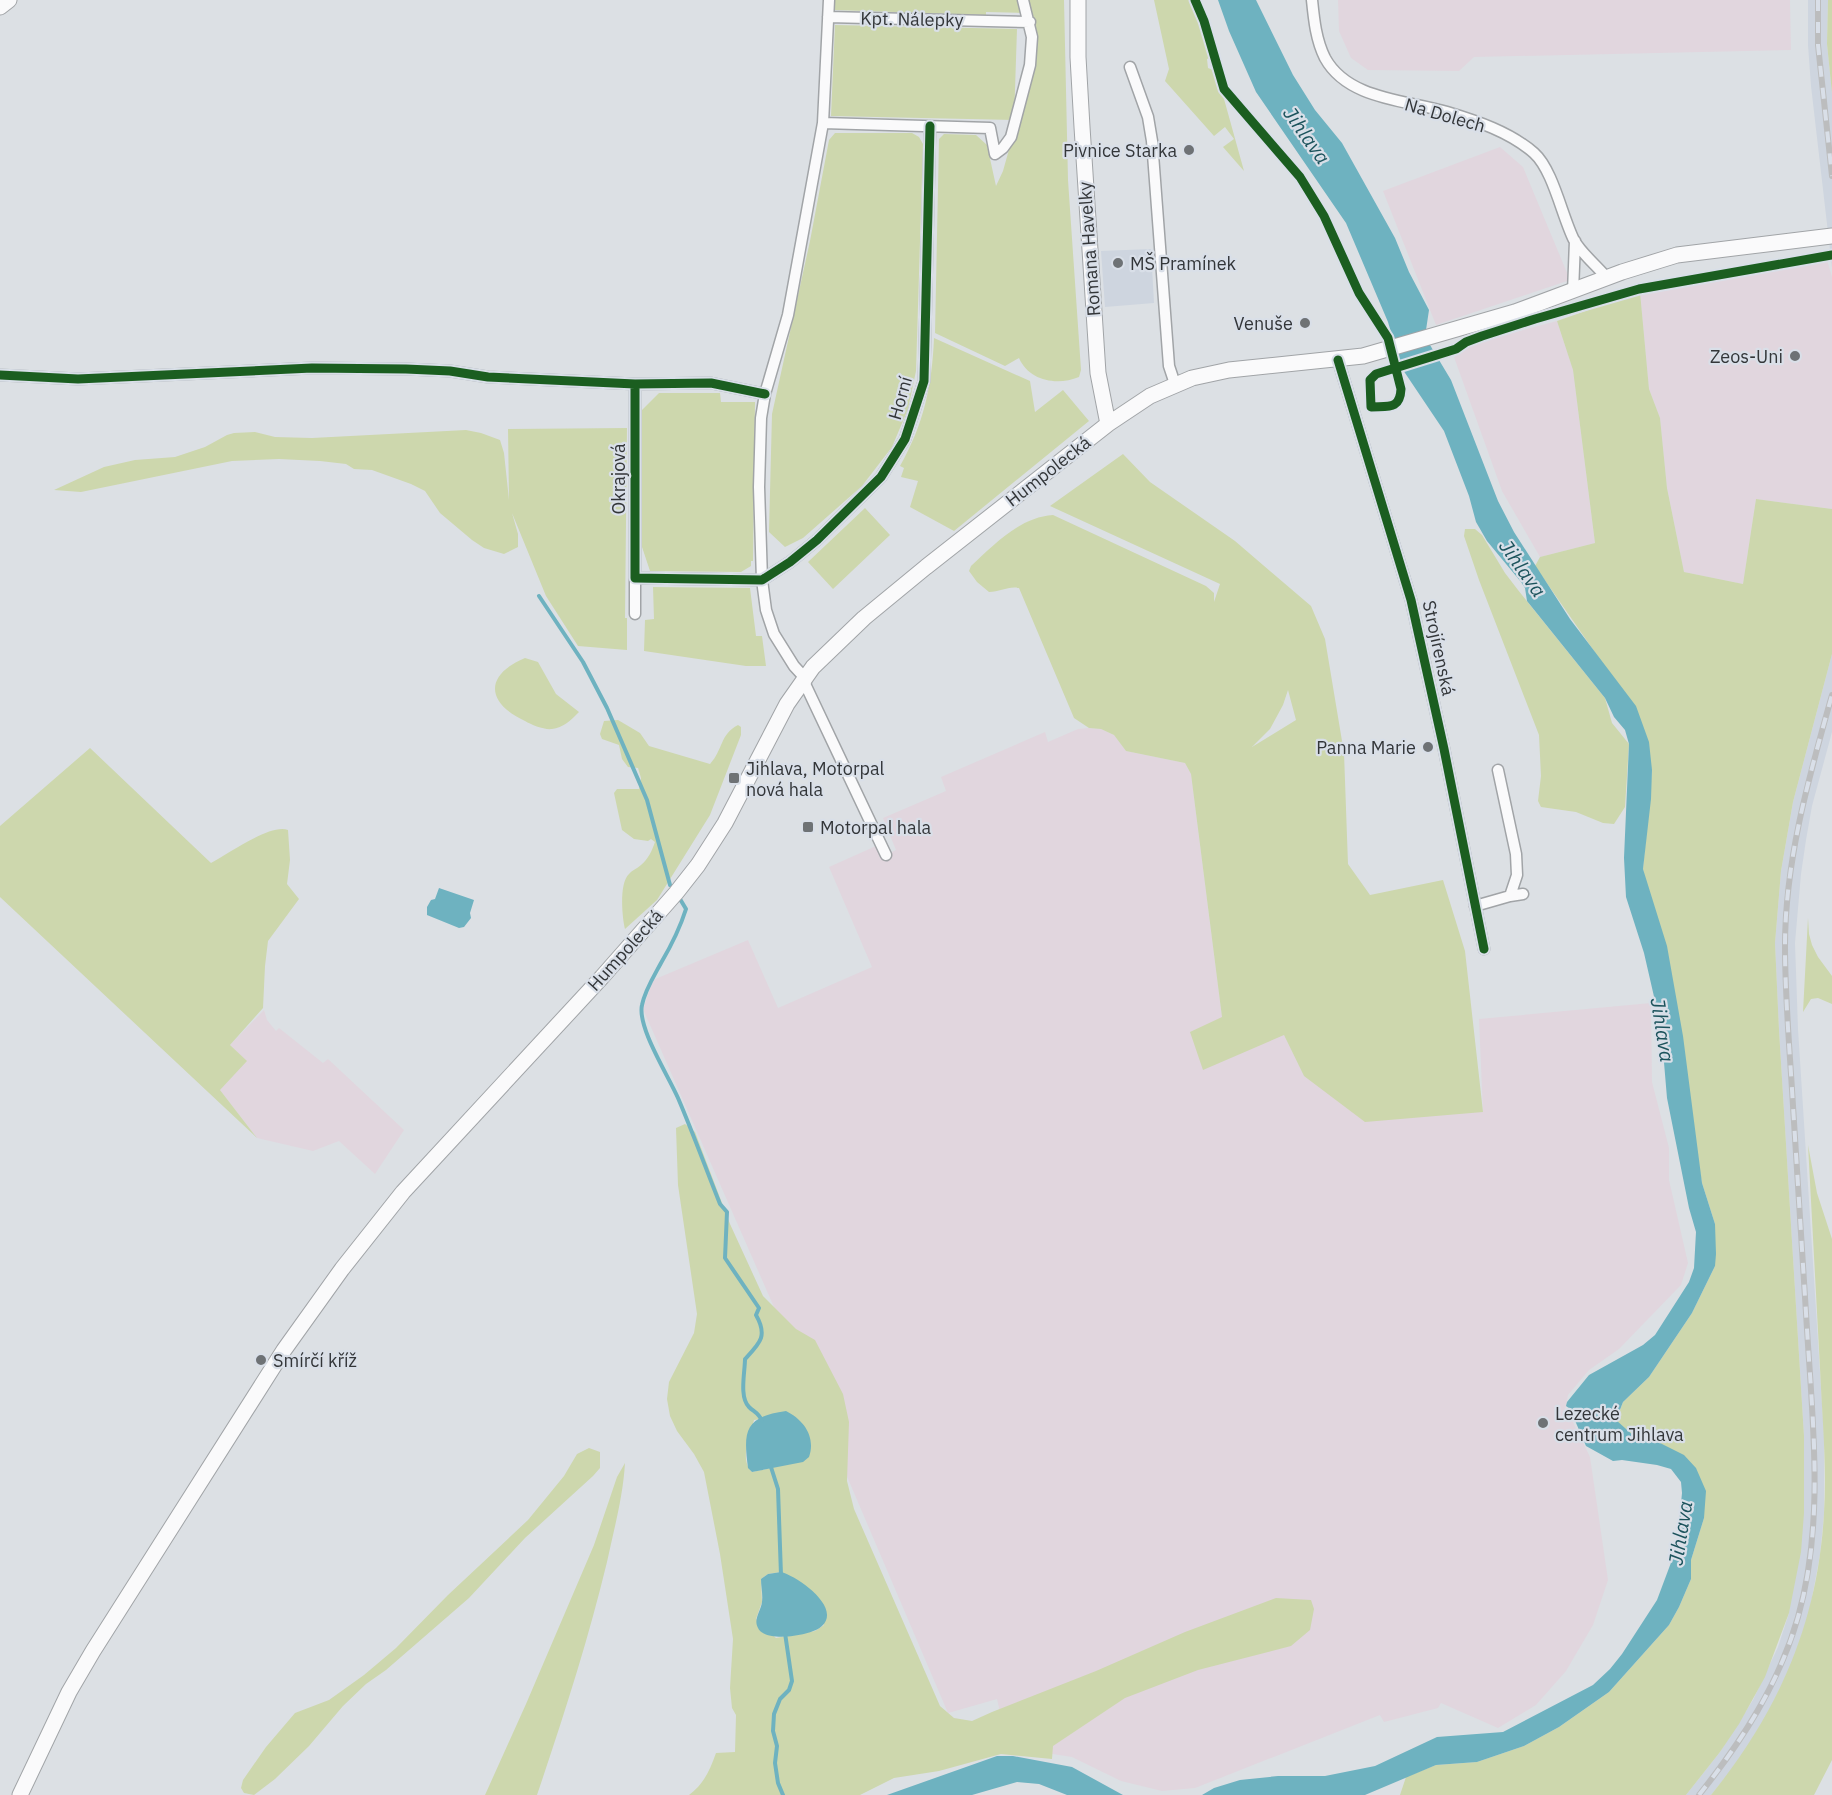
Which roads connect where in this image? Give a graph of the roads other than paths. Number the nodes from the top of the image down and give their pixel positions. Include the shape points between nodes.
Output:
1 (9, 0) edge
2 (829, 0) edge
3 (1023, 0) edge
4 (1078, 0) edge
5 (1312, 0) edge
6 (0, 8) edge
7 (828, 17) junction
8 (1030, 22) junction
9 (1130, 67) dead end
10 (823, 123) junction
11 (930, 126) junction
12 (1832, 236) edge
13 (1575, 241) junction
14 (1607, 278) junction
15 (1573, 292) junction
16 (1338, 360) junction
17 (0, 375) edge
18 (635, 384) junction
19 (1175, 384) junction
20 (765, 394) junction
21 (1108, 424) junction
22 (635, 578) junction
23 (762, 580) junction
24 (634, 614) dead end
25 (805, 678) junction
26 (1498, 770) dead end
27 (886, 855) dead end
28 (1523, 894) dead end
29 (1510, 896) junction
30 (1475, 906) junction
31 (1484, 949) dead end
32 (20, 1795) edge

1 - 6 main road
2 - 7 street
3 - 8 street
4 - 21 main road, Romana Havelky via 1078,57 1098,373
5 - 13 street, Na Dolech via 1316,30 1326,59 1351,83 1487,126 1515,138 1536,154
7 - 8 street, Kpt. Nálepky
7 - 10 street
8 - 11 street via 1030,65 1011,137 1003,148 995,154 990,128
9 - 19 street via 1148,117 1168,366
10 - 11 street
10 - 20 street via 788,315
11 - 23 street, Horní via 924,381 905,439 881,477 817,540
12 - 14 main road via 1677,255
13 - 14 street, Na Dolech
13 - 15 street, Na Dolech
14 - 15 main road
15 - 16 main road via 1378,352
16 - 19 main road, Humpolecká via 1229,370
16 - 30 street, Strojírenská via 1411,600
17 - 18 street via 78,379 312,368 406,369
18 - 20 street via 711,383
18 - 22 street, Okrajová
19 - 21 main road, Humpolecká via 1149,396
20 - 23 street via 759,487
21 - 25 main road, Humpolecká via 864,618
22 - 23 street
22 - 24 street, Okrajová
23 - 25 street via 774,634
25 - 27 street
25 - 32 main road, Humpolecká via 725,824 676,893 402,1192 284,1350 99,1641 69,1692
26 - 29 street via 1516,854
28 - 29 street
29 - 30 street
30 - 31 street, Strojírenská

